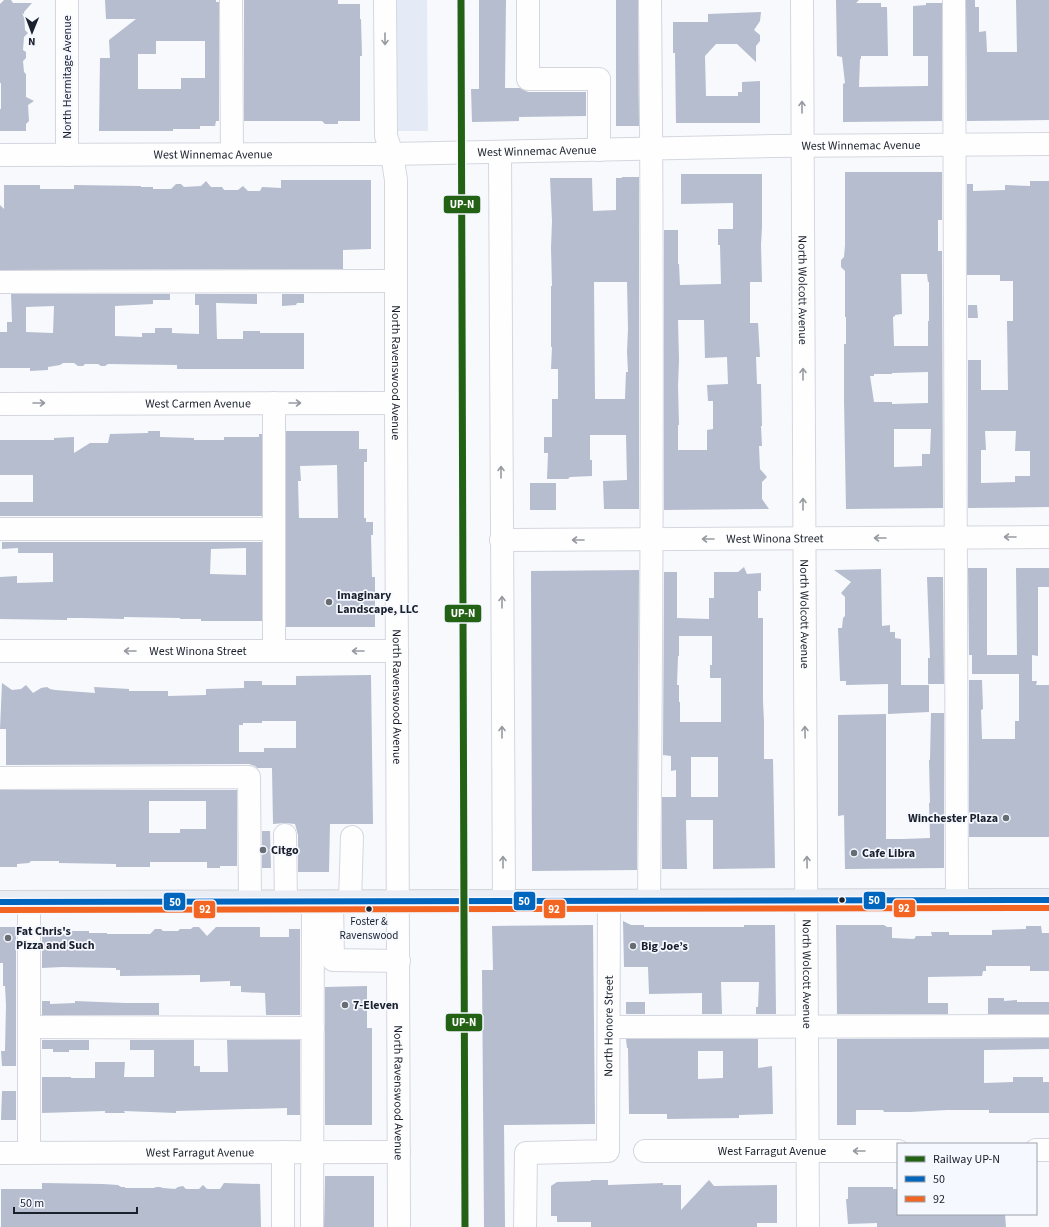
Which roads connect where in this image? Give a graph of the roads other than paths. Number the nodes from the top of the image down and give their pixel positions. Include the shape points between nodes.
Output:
1 (66, 0) edge
2 (231, 0) edge
3 (385, 0) edge
4 (528, 0) edge
5 (650, 0) edge
6 (802, 0) edge
7 (954, 0) edge
8 (954, 144) junction
9 (1049, 144) edge
10 (802, 146) junction
11 (652, 149) junction
12 (599, 150) junction
13 (500, 152) junction
14 (232, 154) junction
15 (392, 154) junction
16 (0, 155) edge
17 (67, 155) junction
18 (396, 281) junction
19 (0, 282) edge
20 (396, 402) junction
21 (274, 403) junction
22 (0, 404) edge
23 (0, 529) edge
24 (274, 529) junction
25 (1049, 537) edge
26 (804, 538) junction
27 (956, 538) junction
28 (651, 539) junction
29 (501, 540) junction
30 (0, 651) edge
31 (274, 651) junction
32 (397, 651) junction
33 (0, 778) edge
34 (285, 835) dead end
35 (352, 837) dead end
36 (807, 900) junction
37 (957, 900) junction
38 (1049, 900) edge
39 (398, 901) junction
40 (504, 901) junction
41 (609, 901) junction
42 (650, 901) junction
43 (0, 902) edge
44 (29, 902) junction
45 (250, 902) junction
46 (286, 902) junction
47 (332, 902) junction
48 (399, 960) junction
49 (807, 1026) junction
50 (1049, 1026) edge
51 (29, 1027) junction
52 (609, 1027) junction
53 (313, 1028) junction
54 (1037, 1150) edge
55 (1049, 1150) edge
56 (645, 1151) dead end
57 (808, 1151) junction
58 (897, 1151) edge
59 (283, 1152) junction
60 (312, 1152) junction
61 (400, 1152) junction
62 (0, 1153) edge
63 (29, 1153) junction
64 (283, 1227) edge
65 (312, 1227) edge
66 (399, 1227) edge
67 (525, 1227) edge
68 (808, 1227) edge

1 - 17 street, North Hermitage Avenue
2 - 14 street
3 -> 15 street, North Ravenswood Avenue via 386,136
4 - 12 street via 528,79 599,79
5 - 11 street
10 -> 6 street, North Wolcott Avenue
7 - 8 street
8 - 9 street, West Winnemac Avenue
8 - 10 street, West Winnemac Avenue
8 - 27 street
10 - 11 street, West Winnemac Avenue
26 -> 10 street, North Wolcott Avenue
11 - 12 street, West Winnemac Avenue
11 - 28 street
12 - 13 street, West Winnemac Avenue
13 - 15 street, West Winnemac Avenue
29 -> 13 street
14 - 15 street, West Winnemac Avenue
14 - 17 street, West Winnemac Avenue
15 - 18 street, North Ravenswood Avenue via 396,180
16 - 17 street, West Winnemac Avenue
18 - 19 street
18 - 20 street, North Ravenswood Avenue
21 -> 20 street, West Carmen Avenue
20 - 32 street, North Ravenswood Avenue
22 -> 21 street, West Carmen Avenue
21 - 24 street
23 - 24 street
24 - 31 street
25 -> 27 street, West Winona Street
27 -> 26 street, West Winona Street
26 -> 28 street, West Winona Street
36 -> 26 street, North Wolcott Avenue
27 - 37 street
28 -> 29 street, West Winona Street
28 - 42 street
40 -> 29 street
31 -> 30 street, West Winona Street
32 -> 31 street, West Winona Street
32 - 39 street, North Ravenswood Avenue
33 - 45 street via 249,777
34 - 46 street
35 - 47 street
36 - 37 main road
36 - 42 main road
36 - 49 street, North Wolcott Avenue
37 - 38 main road
39 - 40 main road
39 - 47 main road
39 - 48 street, North Ravenswood Avenue
40 - 41 main road
41 - 42 main road
41 - 52 street, North Honore Street
43 - 44 main road
44 - 45 main road
44 - 51 street
45 - 46 main road
46 - 47 main road
47 - 48 street via 333,960
47 - 53 street
48 - 61 street, North Ravenswood Avenue
49 - 50 street
49 - 52 street
49 - 57 street, North Wolcott Avenue
51 - 53 street
51 - 63 street
52 - 67 street, North Honore Street via 608,1152 526,1153
53 - 60 street
54 - 55 street
56 - 57 street, West Farragut Avenue
58 -> 57 street, West Farragut Avenue
57 - 68 street, North Wolcott Avenue
59 - 60 street, West Farragut Avenue
59 - 63 street, West Farragut Avenue
59 - 64 street
60 - 61 street, West Farragut Avenue
60 - 65 street
61 - 66 street, North Ravenswood Avenue
62 - 63 street, West Farragut Avenue

